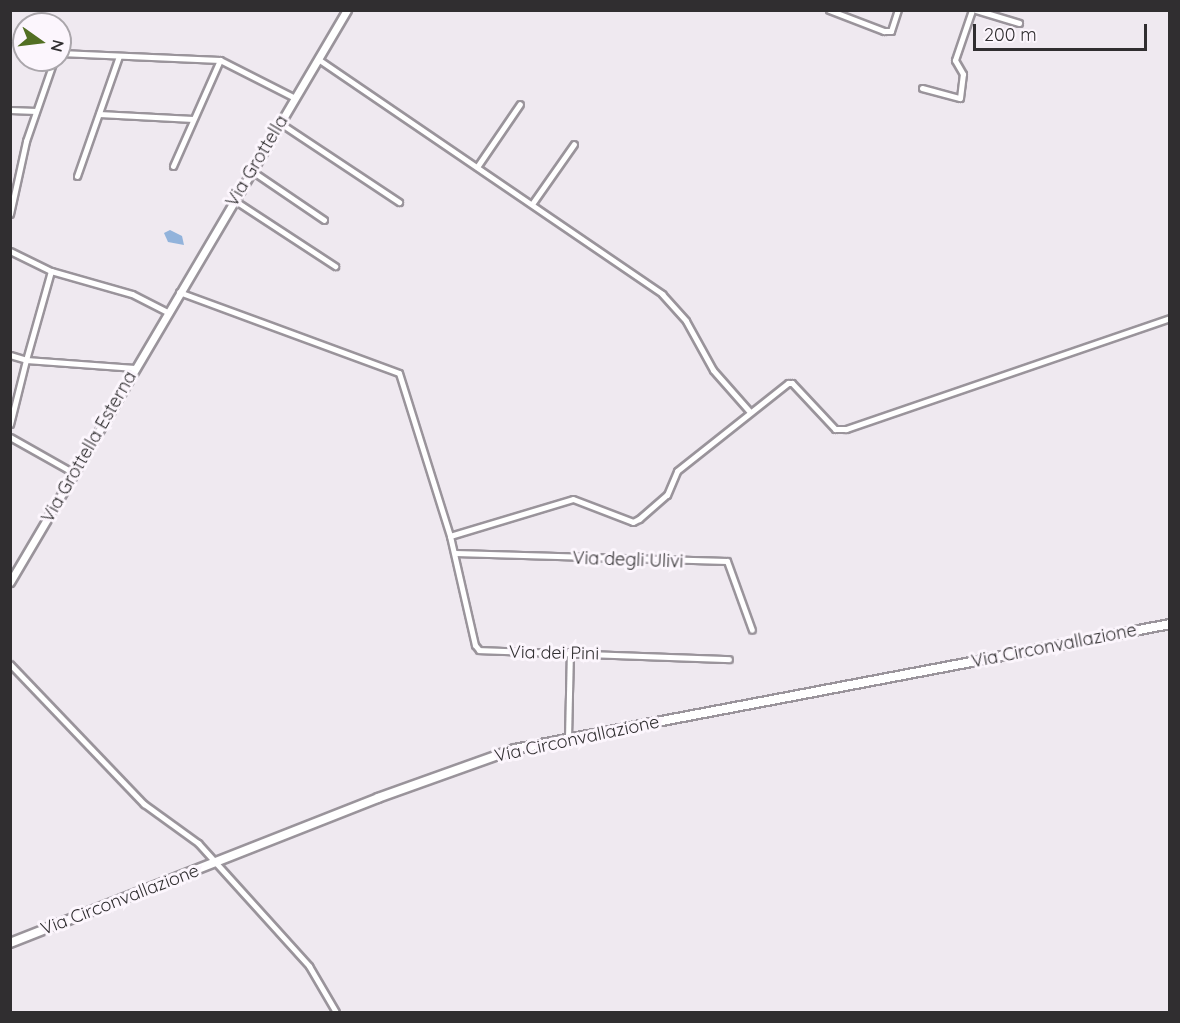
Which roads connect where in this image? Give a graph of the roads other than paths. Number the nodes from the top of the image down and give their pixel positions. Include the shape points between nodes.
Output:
1 (347, 10) edge
2 (829, 10) edge
3 (898, 10) edge
4 (974, 10) edge
5 (1019, 23) dead end
6 (72, 54) edge
7 (119, 56) junction
8 (318, 59) junction
9 (220, 60) junction
10 (50, 72) edge
11 (922, 88) dead end
12 (295, 98) junction
13 (520, 104) dead end
14 (10, 110) edge
15 (36, 111) junction
16 (99, 114) junction
17 (193, 119) junction
18 (280, 123) junction
19 (574, 144) dead end
20 (173, 166) dead end
21 (477, 167) junction
22 (252, 171) junction
23 (77, 176) dead end
24 (10, 182) edge
25 (19, 182) junction
26 (234, 200) junction
27 (399, 202) dead end
28 (532, 204) junction
29 (10, 214) edge
30 (324, 220) dead end
31 (10, 251) edge
32 (335, 266) dead end
33 (51, 271) junction
34 (179, 292) junction
35 (167, 312) junction
36 (1170, 318) edge
37 (10, 355) edge
38 (26, 360) junction
39 (135, 368) junction
40 (750, 412) junction
41 (10, 424) edge
42 (10, 437) edge
43 (74, 473) junction
44 (450, 536) junction
45 (454, 553) junction
46 (10, 582) edge
47 (1170, 624) edge
48 (752, 630) dead end
49 (570, 652) junction
50 (729, 659) dead end
51 (10, 664) edge
52 (568, 738) junction
53 (215, 862) junction
54 (10, 943) edge
55 (336, 1012) edge

1 - 8 street, Via Grottella
2 - 3 street via 891,31
4 - 5 street
4 - 11 street via 955,60 963,74 960,98
6 - 7 street
7 - 9 street via 179,55
7 - 16 street
8 - 12 street, Via Grottella
8 - 21 street
9 - 12 street
9 - 17 street
10 - 15 street
12 - 18 street, Via Grottella
13 - 21 street
14 - 15 street
15 - 25 street
16 - 17 street
16 - 23 street
17 - 20 street
18 - 22 street, Via Grottella
18 - 27 street
19 - 28 street
21 - 28 street
22 - 26 street, Via Grottella
22 - 30 street
24 - 25 street
25 - 29 street
26 - 32 street
26 - 34 street, Via Grottella
28 - 40 street via 662,294 686,321 713,370
31 - 33 street
33 - 35 street via 132,294
33 - 38 street
34 - 35 street, Via Grottella
34 - 44 street via 399,373
35 - 39 street, Via Grottella Esterna
36 - 40 street via 846,429 835,429 792,383
37 - 38 street
38 - 39 street
38 - 41 street
39 - 43 street, Via Grottella Esterna
40 - 44 street via 677,471 667,495 633,522 573,500
42 - 43 street
43 - 46 street, Via Grottella Esterna
44 - 45 street
45 - 48 street, Via degli Ulivi via 727,561
45 - 49 street, Via dei Pini via 479,650
47 - 52 main road, Via Circonvallazione
49 - 50 street, Via dei Pini
49 - 52 street
51 - 53 street via 144,804 198,843
52 - 53 main road, Via Circonvallazione via 515,749 449,771
53 - 54 main road, Via Circonvallazione
53 - 55 street via 309,966

